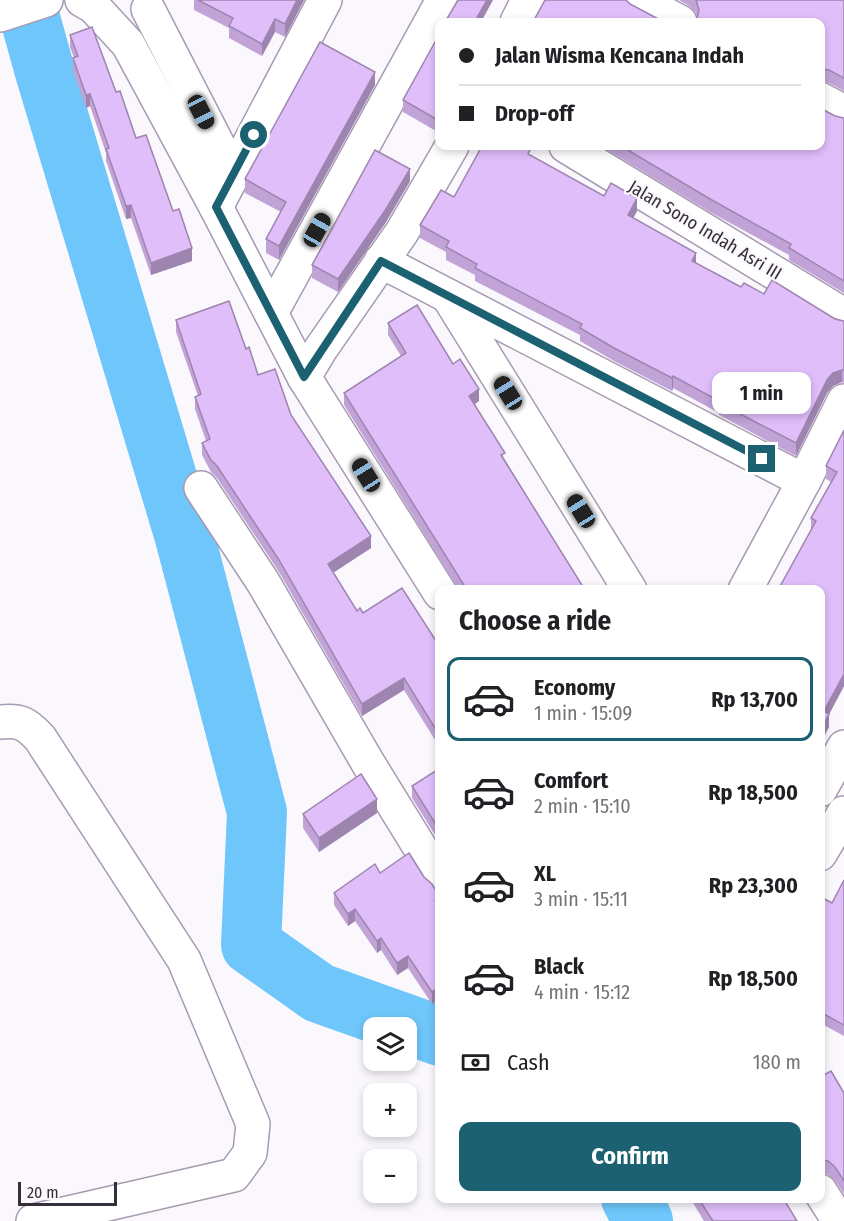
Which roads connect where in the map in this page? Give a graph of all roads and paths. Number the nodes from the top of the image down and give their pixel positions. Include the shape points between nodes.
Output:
1 (46, 0) edge
2 (82, 0) edge
3 (325, 0) edge
4 (443, 0) edge
5 (528, 0) edge
6 (639, 0) edge
7 (151, 4) edge
8 (0, 15) edge
9 (519, 18) edge
10 (673, 18) edge
11 (129, 44) junction
12 (825, 102) edge
13 (844, 112) edge
14 (450, 150) edge
15 (573, 150) edge
16 (233, 174) junction
17 (216, 207) junction
18 (381, 261) junction
19 (447, 294) junction
20 (271, 313) junction
21 (844, 315) edge
22 (304, 377) junction
23 (844, 401) edge
24 (804, 481) junction
25 (201, 488) dead end
26 (435, 585) edge
27 (627, 585) edge
28 (748, 585) edge
29 (0, 722) edge
30 (844, 747) edge
31 (825, 781) edge
32 (435, 872) edge
33 (33, 1221) edge

1 - 8 street
2 - 11 street via 94,7
3 - 16 street
4 - 20 street
5 - 9 street
6 - 10 street
7 - 11 street
7 - 16 street
11 - 17 street
12 - 13 street
14 - 18 street
15 - 21 street, Jalan Sono Indah Asri III
16 - 17 street
17 - 20 street
18 - 19 street
18 - 22 street
19 - 24 street
19 - 27 street
20 - 22 street
22 - 26 street
23 - 24 street
24 - 28 street
25 - 32 street via 262,582
29 - 33 street via 27,724 40,738 184,960 253,1124 250,1153 234,1175
30 - 31 street

